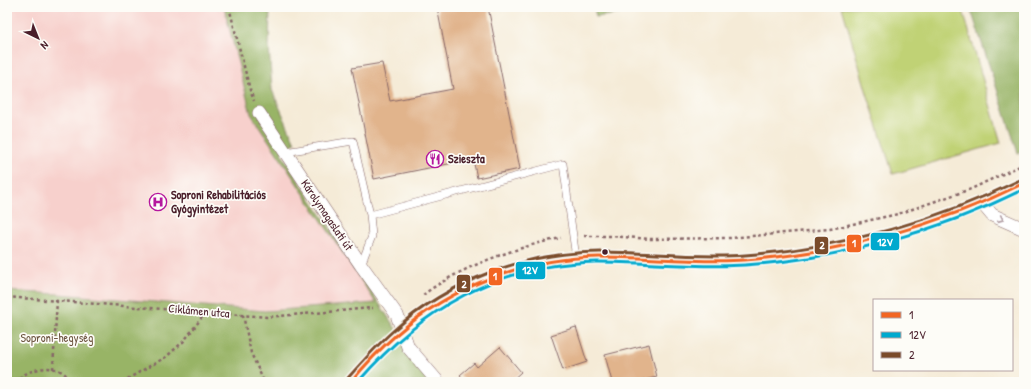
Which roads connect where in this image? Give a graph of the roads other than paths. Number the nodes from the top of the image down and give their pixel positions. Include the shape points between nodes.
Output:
1 (260, 114) road end
2 (285, 152) junction
3 (1024, 183) edge
4 (982, 203) junction
5 (370, 214) junction
6 (1024, 229) edge
7 (576, 258) junction
8 (362, 265) junction
9 (402, 329) junction
10 (351, 382) edge
11 (438, 382) edge

1 - 2 street, Károlymagaslati út
2 - 5 lane via 354,141
2 - 8 street, Károlymagaslati út
3 - 4 street
4 -> 6 street via 992,216
4 - 7 street via 879,238 800,254 743,260 688,261
5 - 7 lane via 563,164
5 - 8 lane via 372,236
7 - 9 street via 533,264 490,278 426,310
8 - 9 street, Károlymagaslati út via 394,310
9 - 10 street via 367,362
9 - 11 street via 408,347

